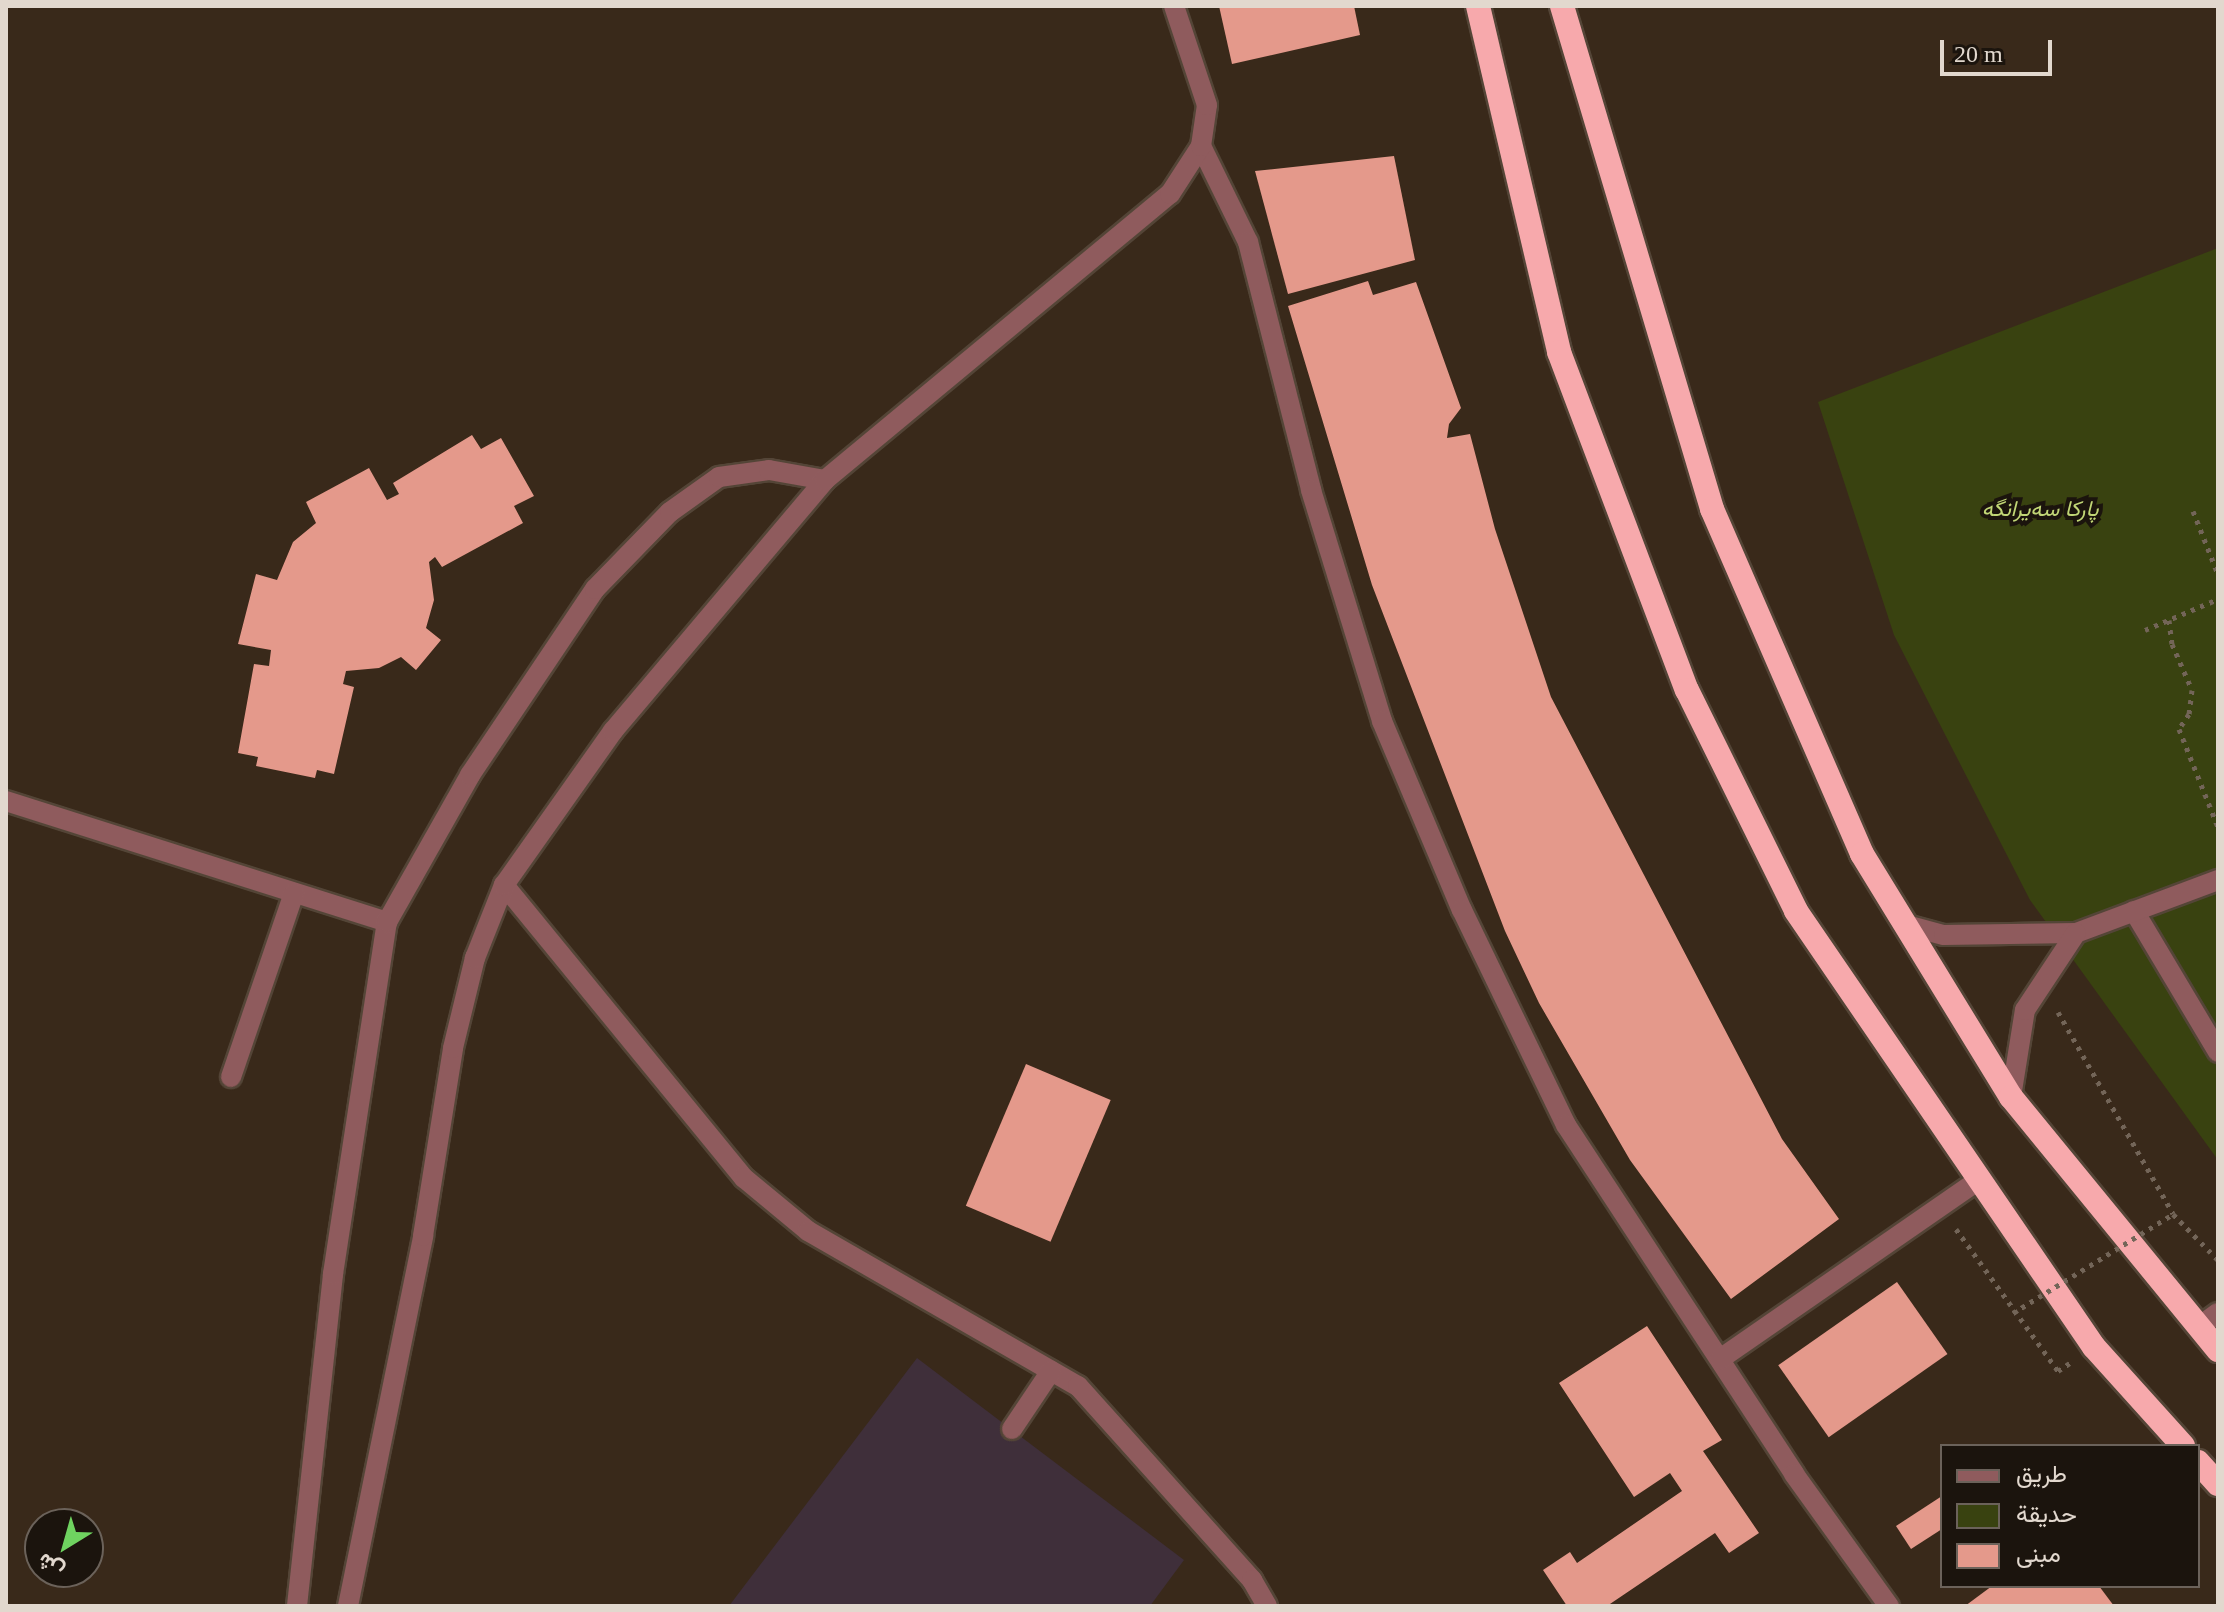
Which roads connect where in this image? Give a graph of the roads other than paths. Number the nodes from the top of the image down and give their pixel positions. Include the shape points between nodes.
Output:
1 (1174, 6) edge
2 (1478, 6) edge
3 (1562, 6) edge
4 (1201, 146) junction
5 (825, 480) junction
6 (6, 801) edge
7 (2218, 880) edge
8 (504, 885) junction
9 (294, 893) junction
10 (2134, 911) junction
11 (387, 922) junction
12 (1906, 925) junction
13 (2076, 933) junction
14 (2218, 1052) edge
15 (231, 1077) dead end
16 (2011, 1097) junction
17 (1980, 1179) junction
18 (2212, 1326) edge
19 (2218, 1350) edge
20 (1720, 1359) junction
21 (1051, 1371) junction
22 (1012, 1429) dead end
23 (2181, 1444) edge
24 (2200, 1464) edge
25 (2218, 1484) edge
26 (297, 1606) edge
27 (348, 1606) edge
28 (1267, 1606) edge
29 (1889, 1606) edge

1 - 4 street via 1207,105
2 - 17 highway via 1559,352 1687,690 1796,911
3 - 12 highway via 1712,509 1820,765 1862,854
4 - 5 street via 1170,194
4 - 20 street via 1248,242 1311,490 1377,707 1456,895 1566,1125
5 - 8 street via 613,731
5 - 11 street via 769,470 719,477 670,512 595,589 470,775
6 - 9 street
7 - 10 street
8 - 21 street via 744,1178 808,1231
8 - 27 street via 475,958 453,1048 423,1236
9 - 11 street
9 - 15 street
10 - 13 street
10 - 14 street
11 - 26 street via 333,1274
12 - 13 street via 1944,935
12 - 16 highway
13 - 16 street via 2041,983 2018,1038
16 - 18 highway via 2144,1266
17 - 20 street
17 - 23 highway via 2094,1347
18 - 19 highway
20 - 29 street
21 - 22 street
21 - 28 street via 1078,1386 1252,1580
24 - 25 highway

